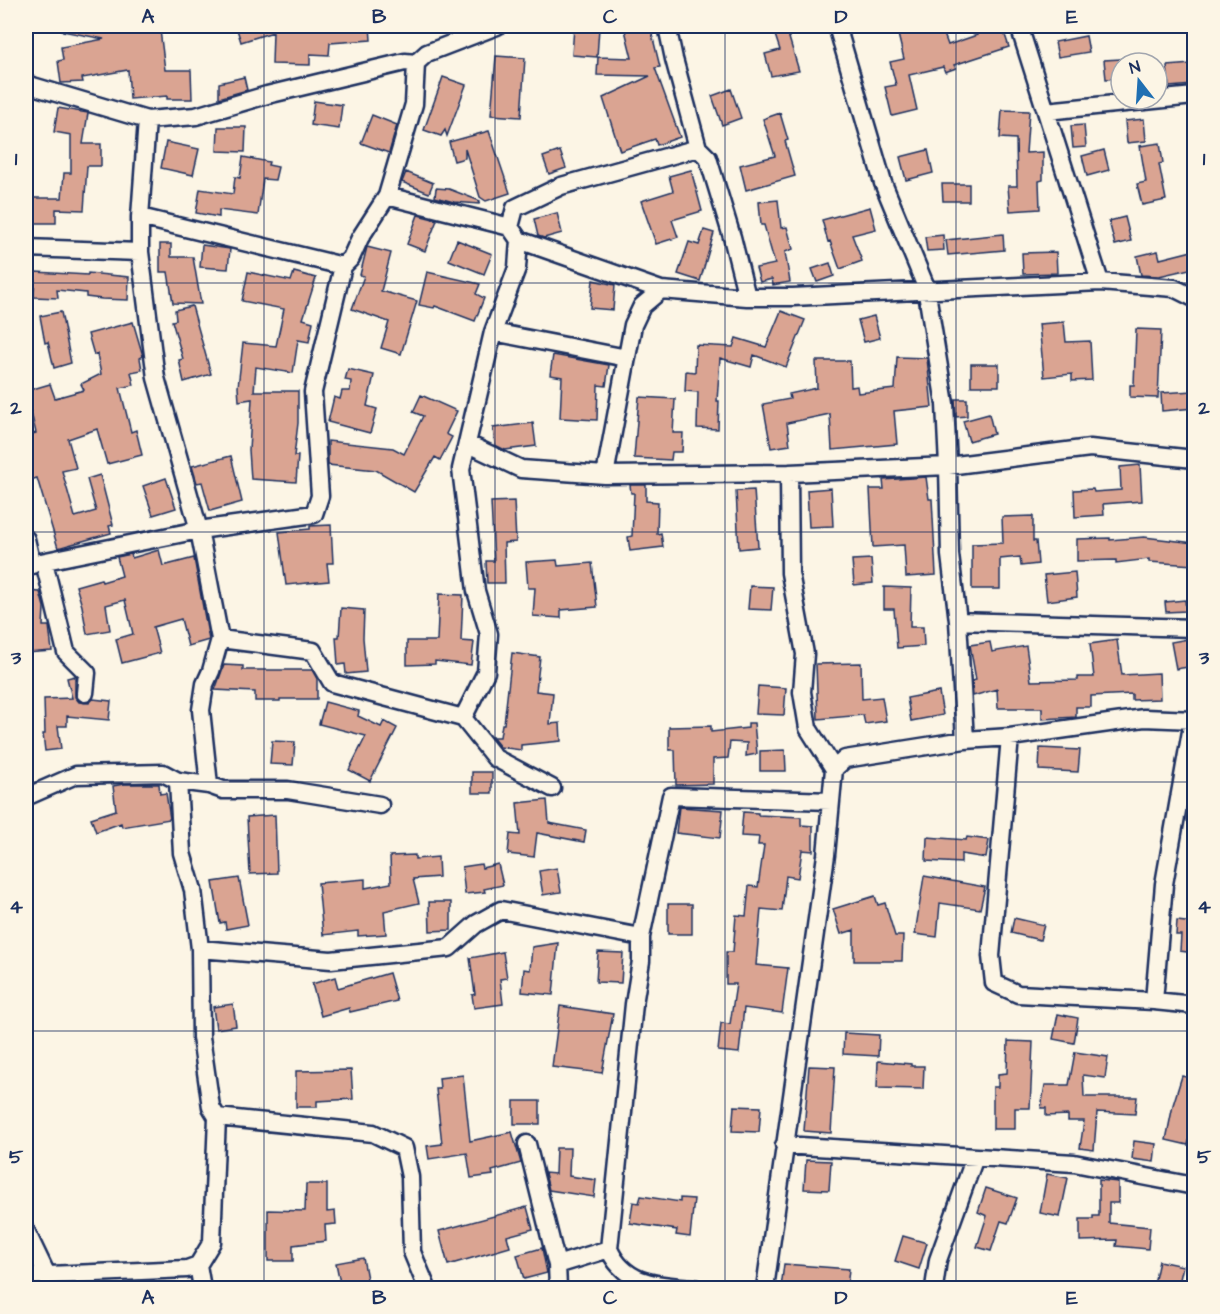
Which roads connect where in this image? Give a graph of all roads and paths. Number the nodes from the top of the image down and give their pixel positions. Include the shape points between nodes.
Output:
1 (497, 26) edge
2 (667, 26) edge
3 (837, 26) edge
4 (1019, 26) edge
5 (416, 63) junction
6 (26, 84) edge
7 (1194, 96) edge
8 (1046, 111) junction
9 (147, 120) junction
10 (698, 148) junction
11 (387, 196) junction
12 (140, 217) junction
13 (514, 233) junction
14 (26, 248) edge
15 (140, 252) junction
16 (343, 266) junction
17 (1100, 282) junction
18 (661, 290) junction
19 (927, 291) junction
20 (747, 297) junction
21 (1194, 297) edge
22 (493, 332) junction
23 (627, 358) junction
24 (468, 444) junction
25 (1194, 459) edge
26 (948, 466) junction
27 (789, 473) junction
28 (605, 475) junction
29 (199, 530) junction
30 (26, 539) edge
31 (34, 564) edge
32 (958, 621) junction
33 (1194, 628) edge
34 (220, 639) junction
35 (85, 693) dead end
36 (463, 718) junction
37 (1194, 720) edge
38 (1010, 737) junction
39 (965, 740) junction
40 (834, 769) junction
41 (178, 781) junction
42 (209, 785) junction
43 (552, 788) dead end
44 (26, 797) edge
45 (831, 801) junction
46 (380, 805) dead end
47 (640, 937) junction
48 (200, 949) junction
49 (1154, 1000) junction
50 (1194, 1005) edge
51 (217, 1117) junction
52 (526, 1144) dead end
53 (784, 1145) junction
54 (975, 1157) junction
55 (1194, 1186) edge
56 (26, 1232) edge
57 (609, 1249) junction
58 (198, 1265) junction
59 (557, 1265) junction
60 (47, 1275) junction
61 (26, 1276) edge
62 (202, 1288) edge
63 (427, 1288) edge
64 (558, 1288) edge
65 (694, 1288) edge
66 (765, 1288) edge
67 (934, 1288) edge

1 - 5 street via 427,53
2 - 10 street
3 - 19 street via 883,183
4 - 8 street
5 - 9 street via 405,62 267,95 196,116
5 - 11 street via 414,104
6 - 9 street
7 - 8 street
8 - 17 street
9 - 12 street
10 - 13 street via 561,186 515,208
10 - 20 street via 708,158
11 - 13 street
11 - 16 street
12 - 15 street
12 - 16 street
13 - 18 street
13 - 22 street via 517,268
14 - 15 street
15 - 29 street via 156,378
16 - 29 street via 313,392 320,496 314,514
17 - 19 street
17 - 21 street via 1174,288
18 - 20 street
18 - 23 street via 642,306 633,325
19 - 20 street
19 - 26 street via 945,404
22 - 23 street
22 - 24 street
23 - 28 street
24 - 28 street via 520,469
24 - 36 street via 461,469 476,591 489,634 486,672
25 - 26 street via 1090,448
26 - 27 street
26 - 32 street via 950,555
27 - 28 street
27 - 40 street via 790,573 805,654 803,701 808,728
29 - 31 street
29 - 34 street
30 - 31 street
31 - 35 street via 66,652 87,673
32 - 33 street
32 - 39 street
34 - 36 street via 313,651 332,683
34 - 42 street via 201,710
36 - 43 street via 495,758
37 - 38 street via 1144,718
37 - 49 street via 1164,884
38 - 39 street
38 - 49 street via 991,956 994,983 1018,994
39 - 40 street via 845,759
40 - 45 street
41 - 42 street
41 - 44 street via 163,773 75,775
41 - 48 street via 182,853 193,890
42 - 46 street via 223,790 288,790
45 - 47 street via 671,796
45 - 53 street
47 - 48 street via 501,910 476,924 449,948 332,960
47 - 57 street
48 - 51 street via 201,1037 211,1107
49 - 50 street
51 - 58 street via 212,1242
51 - 63 street via 373,1132 404,1148 410,1177 412,1252
52 - 59 street
53 - 54 street
53 - 66 street
54 - 55 street via 1074,1163
54 - 67 street via 938,1260
56 - 60 street
57 - 59 street
57 - 65 street via 627,1273 646,1283
58 - 60 street via 187,1269
58 - 62 street
59 - 64 street
60 - 61 street

